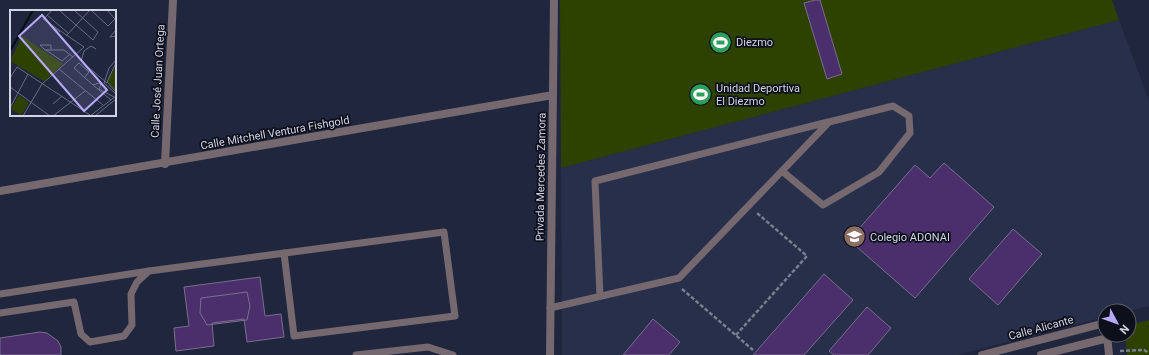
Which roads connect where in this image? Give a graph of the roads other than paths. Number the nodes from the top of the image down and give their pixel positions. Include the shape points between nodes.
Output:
1 (173, 0) edge
2 (554, 0) edge
3 (553, 95) junction
4 (829, 122) junction
5 (165, 164) junction
6 (782, 171) junction
7 (0, 191) edge
8 (284, 253) junction
9 (149, 271) junction
10 (0, 294) edge
11 (600, 296) junction
12 (550, 308) junction
13 (0, 313) edge
14 (1097, 325) edge
15 (1097, 339) edge
16 (1108, 343) edge
17 (1109, 354) edge
18 (356, 355) edge
19 (453, 355) edge
20 (550, 355) edge
21 (982, 355) edge
22 (1041, 355) edge

1 - 5 street, Calle José Juan Ortega
2 - 3 street, Privada Mercedes Zamora
3 - 5 street, Calle Mitchell Ventura Fishgold
3 - 12 street, Privada Mercedes Zamora
4 - 6 lane
4 - 6 lane via 894,106 909,116 910,133 880,172 823,204
4 - 11 lane via 595,181
5 - 7 street, Calle Mitchell Ventura Fishgold
6 - 11 lane via 679,278
8 - 8 lane via 444,232 455,316 294,336
8 - 9 lane
9 - 10 lane
9 - 13 lane via 137,282 131,294 132,325 124,336 90,342 81,334 74,302
11 - 12 lane
12 - 20 street, Privada Mercedes Zamora
14 - 21 street, Calle Alicante
15 - 22 street
16 - 17 street
18 - 19 lane via 428,347

